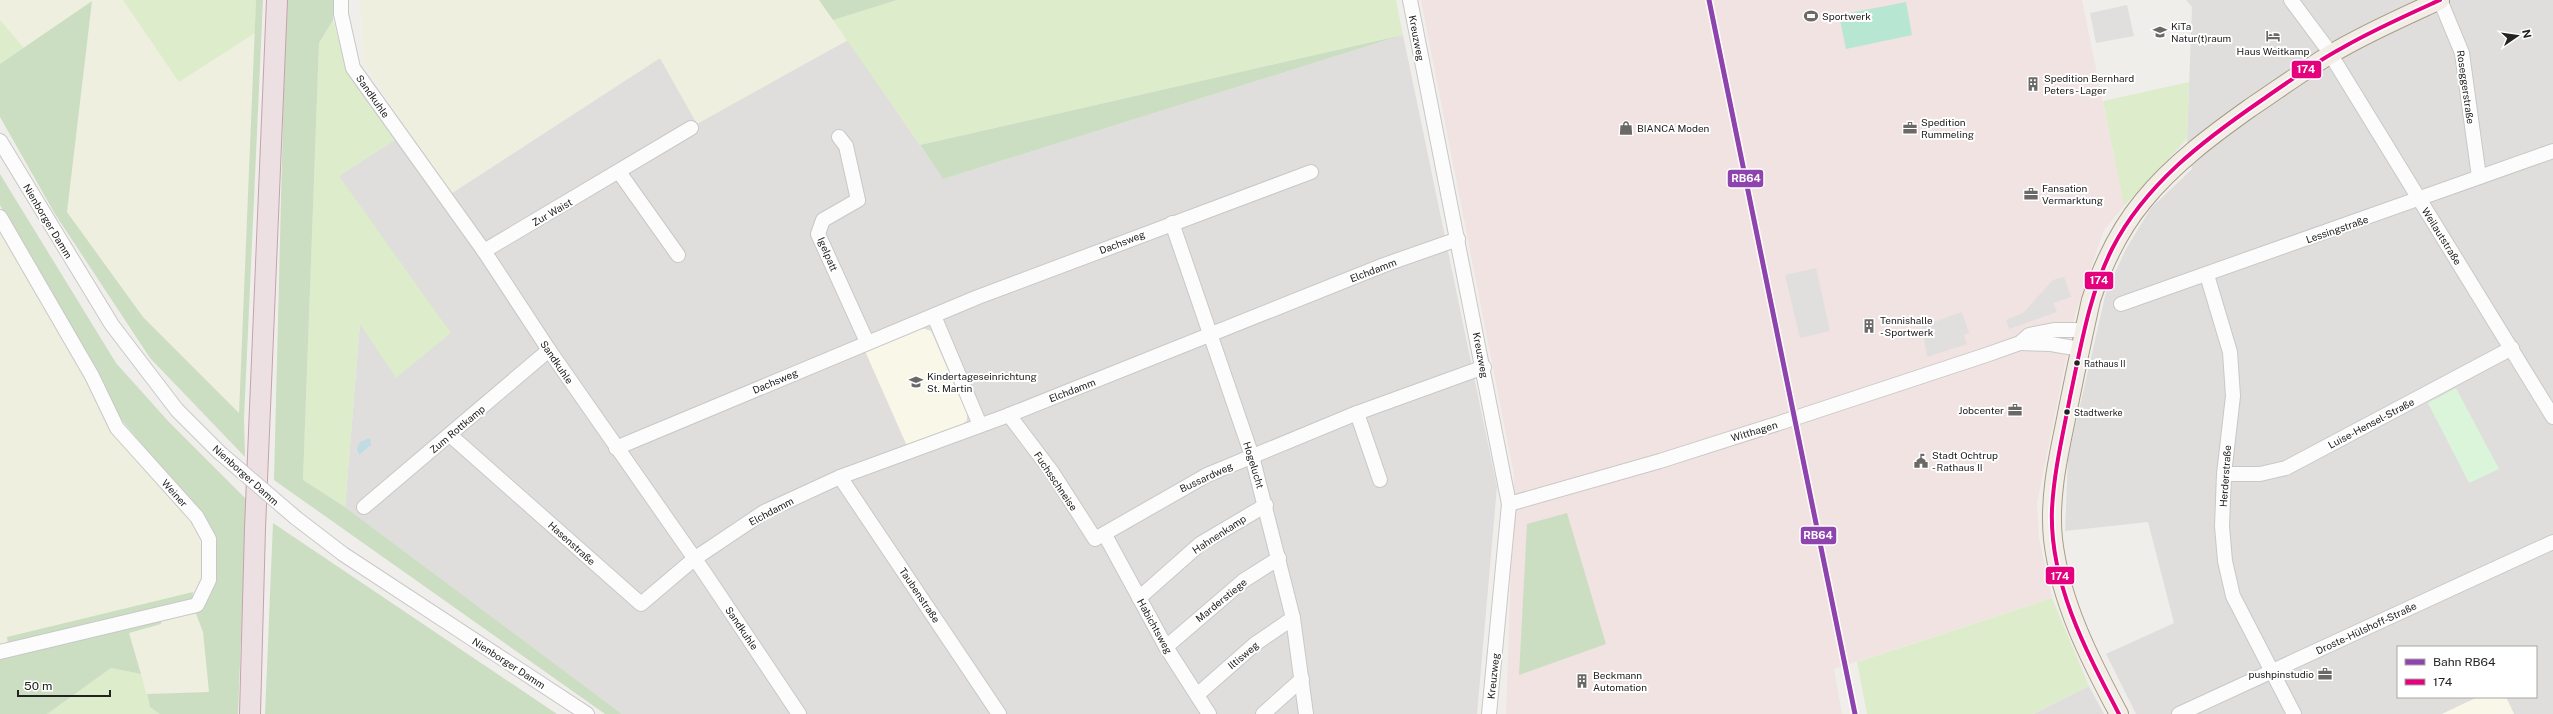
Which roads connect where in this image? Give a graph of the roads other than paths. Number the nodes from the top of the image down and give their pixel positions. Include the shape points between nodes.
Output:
1 (277, 0) edge
2 (341, 0) edge
3 (1410, 0) edge
4 (2291, 0) edge
5 (2440, 0) edge
6 (2330, 54) junction
7 (691, 128) dead end
8 (839, 137) dead end
9 (0, 141) edge
10 (2553, 151) edge
11 (620, 172) junction
12 (1311, 172) dead end
13 (2479, 177) junction
14 (2420, 200) junction
15 (0, 217) edge
16 (1172, 223) junction
17 (1458, 239) junction
18 (484, 251) junction
19 (678, 255) dead end
20 (2207, 275) junction
21 (2121, 304) dead end
22 (934, 316) junction
23 (2084, 330) junction
24 (1211, 336) junction
25 (867, 342) junction
26 (2020, 343) junction
27 (2512, 348) junction
28 (2080, 349) junction
29 (549, 350) junction
30 (1484, 367) junction
31 (1357, 413) junction
32 (1009, 415) junction
33 (2553, 417) edge
34 (980, 425) junction
35 (450, 435) junction
36 (616, 448) junction
37 (1252, 456) junction
38 (2224, 474) junction
39 (840, 477) junction
40 (1380, 480) dead end
41 (1509, 504) junction
42 (1266, 505) junction
43 (364, 507) dead end
44 (1105, 535) junction
45 (2553, 542) edge
46 (1279, 558) junction
47 (694, 559) junction
48 (1139, 598) junction
49 (1293, 618) junction
50 (1166, 647) junction
51 (0, 652) edge
52 (2273, 670) junction
53 (1302, 679) junction
54 (1197, 695) junction
55 (250, 714) edge
56 (587, 714) edge
57 (800, 714) edge
58 (999, 714) edge
59 (1209, 714) edge
60 (1263, 714) edge
61 (1306, 714) edge
62 (1489, 714) edge
63 (2119, 714) edge
64 (2179, 714) edge
65 (2294, 714) edge

1 - 55 highway via 255,528
2 - 18 street, Sandkuhle via 341,14 353,68
3 - 17 street, Kreuzweg
4 - 6 street, Weilautstraße
5 - 6 main road
5 - 13 street, Roseggerstraße via 2462,53
6 - 14 street, Weilautstraße
6 - 23 main road via 2208,139 2151,191 2110,251 2093,292
7 - 11 street, Zur Waist
8 - 25 street, Igelpatt via 846,146 858,200 823,220 818,234
9 - 56 street, Nienborger Damm, bridge via 112,325 177,410 219,452 296,518 343,554
10 - 13 street, Lessingstraße
11 - 18 street, Zur Waist
11 - 19 street
12 - 16 street, Dachsweg
13 - 14 street, Lessingstraße
14 - 20 street, Lessingstraße
14 - 27 street, Weilautstraße
15 - 51 street, Weiner via 92,376 117,428 197,517 209,539 209,580 197,605
16 - 22 street, Dachsweg
16 - 24 street, Hogelucht
17 - 24 street, Elchdamm via 1384,265
17 - 30 street, Kreuzweg
18 - 29 street, Sandkuhle
20 - 21 street, Lessingstraße
20 - 38 street, Herderstraße via 2230,352 2234,396
22 - 25 street, Dachsweg
22 - 34 street
23 - 26 street, Witthagen via 2054,330 2029,335
23 - 28 main road
24 - 32 street, Elchdamm
24 - 37 street, Hogelucht
25 - 36 street, Dachsweg
26 - 28 street, Witthagen via 2051,344
26 - 41 street, Witthagen via 1660,461
27 - 33 street, Weilautstraße
27 - 38 street, Luise-Hensel-Straße via 2286,468 2260,474
28 - 63 main road via 2055,476 2053,537 2059,570 2072,612
29 - 35 street, Zum Rottkamp
29 - 36 street, Sandkuhle
30 - 31 street, Bussardweg
30 - 41 street, Kreuzweg
31 - 37 street, Bussardweg
31 - 40 street
32 - 34 street, Elchdamm
32 - 44 street, Fuchsschneise via 1052,472 1095,539
34 - 39 street, Elchdamm
35 - 43 street, Zum Rottkamp
35 - 47 street, Hasenstraße via 641,604
36 - 47 street, Sandkuhle
37 - 42 street, Hogelucht
37 - 44 street, Bussardweg via 1170,494
38 - 52 street, Herderstraße via 2222,526 2225,561 2233,596
39 - 47 street, Elchdamm via 764,512
39 - 58 street, Taubenstraße
41 - 62 street, Kreuzweg
42 - 46 street, Hogelucht
42 - 48 street, Hahnenkamp via 1200,544
44 - 48 street, Habichtsweg
45 - 52 street, Droste-Hülshoff-Straße
46 - 49 street, Hogelucht
46 - 50 street, Marderstiege via 1238,586
47 - 57 street, Sandkuhle
48 - 50 street, Habichtsweg
49 - 53 street, Hogelucht
49 - 54 street, Iltisweg via 1255,644
50 - 54 street, Habichtsweg
52 - 64 street, Droste-Hülshoff-Straße
52 - 65 street, Herderstraße
53 - 60 street
53 - 61 street, Hogelucht
54 - 59 street, Habichtsweg

